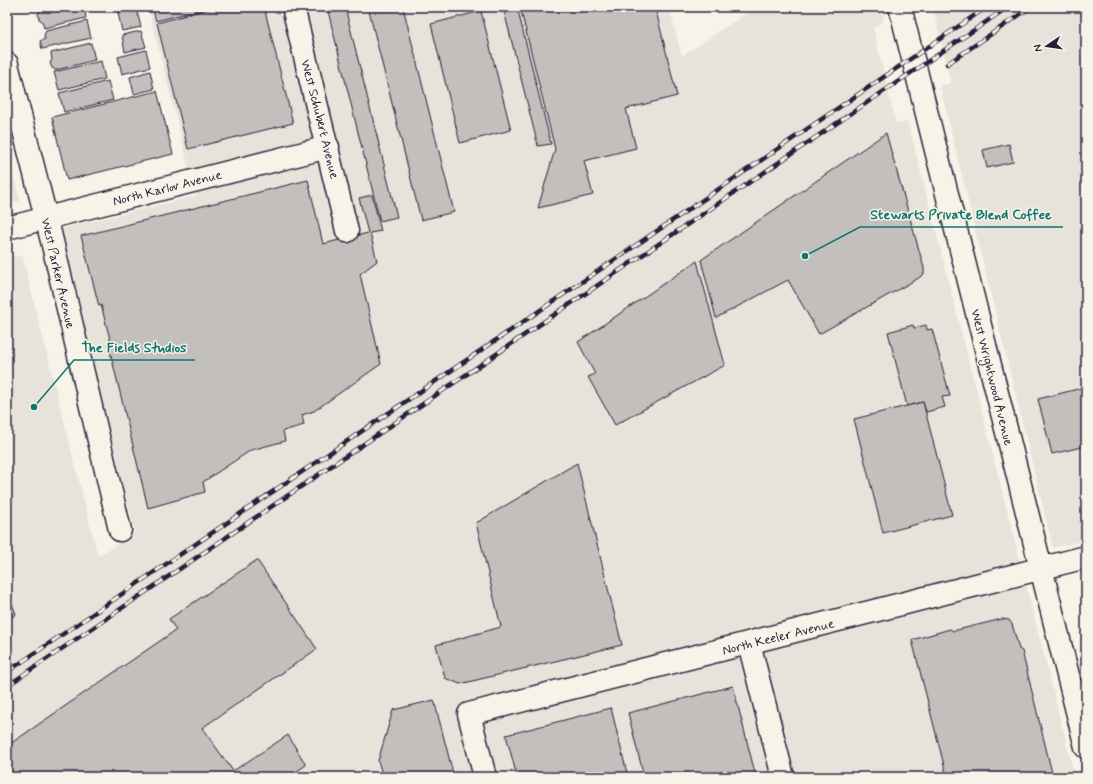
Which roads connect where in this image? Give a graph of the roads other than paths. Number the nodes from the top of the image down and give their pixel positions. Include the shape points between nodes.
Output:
1 (293, 7) edge
2 (900, 7) edge
3 (7, 64) edge
4 (328, 147) junction
5 (46, 218) junction
6 (7, 228) edge
7 (347, 230) dead end
8 (120, 530) dead end
9 (1086, 557) edge
10 (1041, 569) junction
11 (749, 643) junction
12 (1086, 747) edge
13 (485, 777) edge
14 (782, 777) edge

1 - 4 street, West Schubert Avenue
2 - 10 street, West Wrightwood Avenue
3 - 5 street, West Parker Avenue
4 - 5 street, North Karlov Avenue
4 - 7 street, West Schubert Avenue
5 - 6 street, North Karlov Avenue
5 - 8 street, West Parker Avenue
9 - 10 street, North Keeler Avenue
10 - 11 street, North Keeler Avenue
10 - 12 street, West Wrightwood Avenue
11 - 13 street, North Keeler Avenue via 469,714
11 - 14 street

